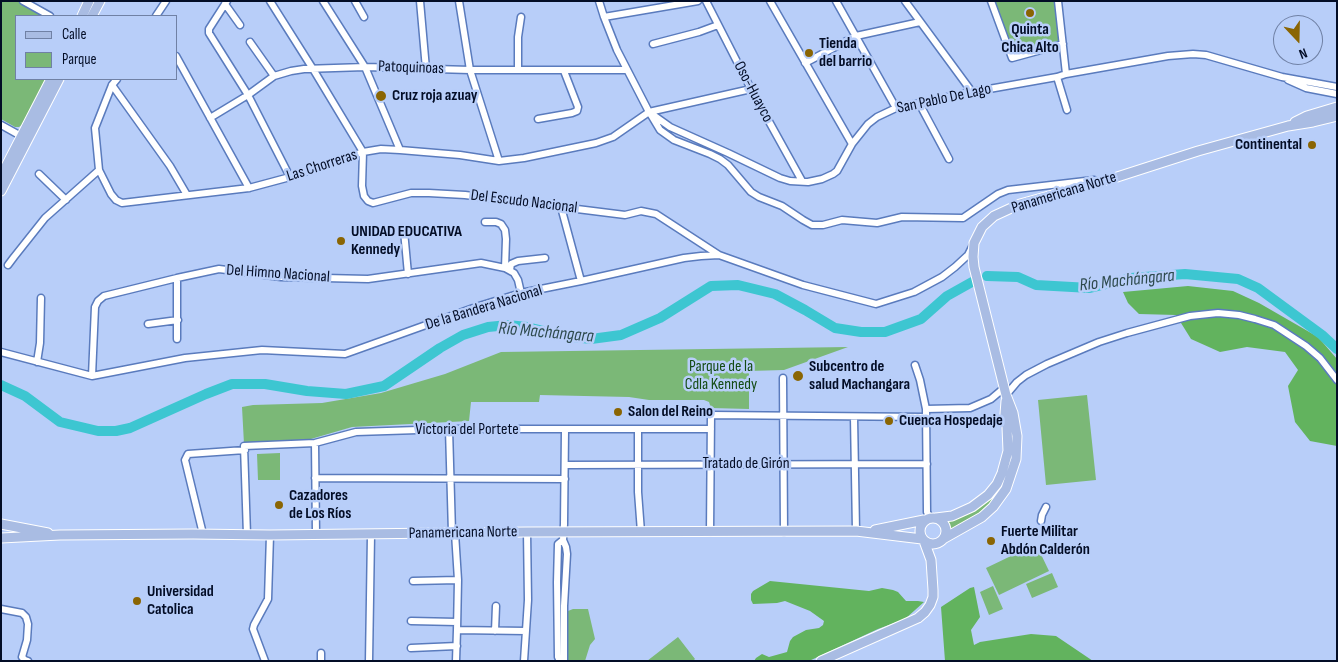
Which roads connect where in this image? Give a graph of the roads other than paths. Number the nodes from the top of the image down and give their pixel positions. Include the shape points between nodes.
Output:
1 (23, 1) edge
2 (90, 1) edge
3 (100, 1) edge
4 (166, 1) edge
5 (270, 1) edge
6 (323, 1) edge
7 (356, 1) edge
8 (420, 1) edge
9 (459, 1) edge
10 (599, 1) edge
11 (698, 1) edge
12 (706, 1) edge
13 (770, 1) edge
14 (836, 1) edge
15 (905, 1) edge
16 (991, 1) edge
17 (1058, 1) edge
18 (226, 3) edge
19 (48, 15) edge
20 (83, 15) edge
21 (93, 15) edge
22 (157, 15) edge
23 (364, 17) dead end
24 (521, 17) dead end
25 (604, 17) junction
26 (920, 22) junction
27 (240, 25) dead end
28 (718, 25) junction
29 (856, 36) junction
30 (250, 42) dead end
31 (653, 44) dead end
32 (1063, 44) junction
33 (178, 60) edge
34 (805, 63) junction
35 (365, 67) junction
36 (426, 68) junction
37 (313, 69) junction
38 (470, 70) junction
39 (518, 70) junction
40 (626, 70) junction
41 (564, 71) junction
42 (1066, 74) junction
43 (274, 76) junction
44 (1057, 77) junction
45 (1282, 77) junction
46 (50, 80) edge
47 (58, 80) edge
48 (116, 80) edge
49 (112, 86) junction
50 (1337, 87) edge
51 (751, 89) junction
52 (972, 92) junction
53 (1337, 94) edge
54 (248, 95) junction
55 (919, 103) junction
56 (1337, 107) edge
57 (896, 108) junction
58 (1067, 110) dead end
59 (650, 112) junction
60 (1337, 116) edge
61 (210, 118) junction
62 (538, 119) dead end
63 (1, 125) edge
64 (1288, 126) junction
65 (21, 136) junction
66 (852, 144) junction
67 (400, 150) junction
68 (363, 152) junction
69 (948, 159) dead end
70 (499, 161) junction
71 (99, 170) junction
72 (39, 174) dead end
73 (1, 176) edge
74 (290, 177) junction
75 (1114, 178) junction
76 (802, 181) junction
77 (249, 188) junction
78 (1, 191) edge
79 (187, 195) junction
80 (66, 200) junction
81 (562, 207) junction
82 (485, 222) dead end
83 (404, 231) dead end
84 (974, 243) junction
85 (719, 255) junction
86 (545, 258) dead end
87 (8, 265) dead end
88 (508, 269) junction
89 (408, 274) junction
90 (177, 278) junction
91 (581, 281) junction
92 (520, 293) junction
93 (41, 298) dead end
94 (178, 320) junction
95 (148, 324) dead end
96 (177, 339) dead end
97 (1, 352) edge
98 (37, 362) junction
99 (915, 365) dead end
100 (92, 376) junction
101 (1026, 376) junction
102 (783, 378) dead end
103 (1337, 380) edge
104 (1004, 388) junction
105 (926, 409) junction
106 (783, 416) junction
107 (854, 417) junction
108 (926, 417) junction
109 (450, 429) junction
110 (711, 429) junction
111 (565, 430) junction
112 (638, 430) junction
113 (315, 443) junction
114 (244, 450) junction
115 (711, 464) junction
116 (783, 464) junction
117 (854, 464) junction
118 (927, 464) junction
119 (565, 465) junction
120 (638, 465) junction
121 (316, 478) junction
122 (451, 478) junction
123 (565, 478) junction
124 (1046, 507) dead end
125 (930, 518) junction
126 (1041, 521) dead end
127 (1, 524) edge
128 (861, 531) junction
129 (527, 532) junction
130 (641, 532) junction
131 (710, 532) junction
132 (784, 532) junction
133 (33, 534) junction
134 (203, 534) junction
135 (316, 534) junction
136 (453, 534) junction
137 (247, 535) junction
138 (270, 535) junction
139 (371, 535) junction
140 (563, 537) junction
141 (1, 538) edge
142 (923, 540) junction
143 (942, 540) junction
144 (931, 560) junction
145 (458, 580) junction
146 (413, 581) dead end
147 (496, 606) dead end
148 (1, 609) edge
149 (411, 621) dead end
150 (457, 622) junction
151 (457, 630) junction
152 (495, 631) junction
153 (526, 632) junction
154 (457, 646) junction
155 (411, 648) dead end
156 (321, 653) dead end
157 (28, 661) edge
158 (265, 661) edge
159 (321, 661) edge
160 (369, 661) edge
161 (456, 661) edge
162 (524, 661) edge
163 (560, 661) edge
164 (564, 661) edge
165 (821, 661) edge

1 - 19 street
2 - 20 main road
3 - 21 main road
4 - 22 street
5 - 37 street
6 - 35 street
7 - 23 street
8 - 36 street
9 - 38 street
10 - 25 street, San Pablo De Lago
11 - 25 street
12 - 28 street, Oso-Huayco
13 - 34 street
14 - 29 street
15 - 26 street
16 - 32 street via 1012,58
17 - 32 street
18 - 27 street
18 - 54 street via 209,33
24 - 39 street
25 - 40 street, San Pablo De Lago
26 - 29 street
26 - 52 street
28 - 31 street
28 - 51 street, Oso-Huayco
29 - 34 street
29 - 57 street
30 - 43 street
32 - 42 street
33 - 61 street
34 - 66 street
35 - 36 street, Patoquinoas
35 - 37 street, Patoquinoas
35 - 67 street
36 - 38 street, Patoquinoas
37 - 43 street, Patoquinoas
37 - 68 street
38 - 39 street, Patoquinoas
38 - 70 street
39 - 41 street, Patoquinoas
40 - 41 street, Patoquinoas
40 - 59 street, San Pablo De Lago
41 - 62 street via 577,111
42 - 44 street, San Pablo De Lago
42 - 45 street, San Pablo De Lago via 1193,54
43 - 54 street, Patoquinoas
44 - 52 street, San Pablo De Lago
44 - 58 street
45 - 50 street, San Pablo De Lago
45 - 53 street, San Pablo De Lago via 1296,85
46 - 65 main road
47 - 78 main road
48 - 49 street, Las Chorreras
49 - 71 street, Las Chorreras via 95,128
49 - 79 street
51 - 59 street
51 - 76 street, Oso-Huayco
52 - 55 street, San Pablo De Lago
54 - 61 street, Patoquinoas
54 - 74 street
55 - 57 street, San Pablo De Lago
55 - 69 street
56 - 64 main road, Panamericana Norte
57 - 66 street, San Pablo De Lago via 868,124
59 - 70 street, Las Chorreras via 613,137 596,143
59 - 75 street via 660,130 674,140 720,159 751,192 812,224 842,220 877,223 902,217 963,218 1008,190
59 - 76 street, San Pablo De Lago via 670,127 780,178
60 - 64 main road, Panamericana Norte
61 - 77 street
63 - 65 street
64 - 75 main road, Panamericana Norte
65 - 73 main road
66 - 76 street, San Pablo De Lago via 833,174
67 - 68 street, Las Chorreras
67 - 70 street, Las Chorreras
68 - 74 street, Las Chorreras
68 - 81 street, Del Escudo Nacional via 362,186 370,203 411,193 429,193
71 - 79 street, Las Chorreras via 111,194 122,203
71 - 80 street
72 - 80 street
74 - 77 street, Las Chorreras
75 - 84 main road, Panamericana Norte via 1020,204 994,216 982,227
77 - 79 street, Las Chorreras
80 - 87 street via 45,218
81 - 85 street, Del Escudo Nacional via 656,214
81 - 91 street
82 - 88 street via 501,224 504,230
83 - 89 street
84 - 85 street, De la Bandera Nacional via 968,255 942,277 914,292 876,304 803,284
84 - 104 main road, Panamericana Norte via 974,267
85 - 91 street, De la Bandera Nacional via 684,258
86 - 88 street via 518,261
88 - 89 street, Del Himno Nacional via 481,264
88 - 92 street via 518,280
89 - 90 street, Del Himno Nacional via 368,279 281,277 219,269
90 - 94 street
90 - 100 street, Del Himno Nacional via 104,296 98,301 95,307
91 - 92 street, De la Bandera Nacional
92 - 100 street, De la Bandera Nacional via 346,354 262,350 185,358
93 - 98 street
94 - 95 street
94 - 96 street
97 - 98 street, De la Bandera Nacional
98 - 100 street, De la Bandera Nacional
99 - 105 street
101 - 103 street via 1099,342 1190,316 1218,313 1274,325 1320,358
101 - 104 street
101 - 104 street
102 - 106 street
104 - 105 street via 991,399 970,408
104 - 125 main road, Panamericana Norte via 1008,451 996,484 972,507 952,516
104 - 143 main road, Panamericana Norte via 1017,436 1014,466 1006,489 982,518
105 - 108 street
106 - 107 street
106 - 110 street via 711,415
106 - 116 street
107 - 108 street
107 - 117 street
108 - 118 street
109 - 111 street, Victoria del Portete
109 - 113 street, Victoria del Portete via 356,432
109 - 122 street
110 - 112 street, Victoria del Portete
110 - 115 street
111 - 112 street, Victoria del Portete
111 - 119 street
112 - 120 street
113 - 114 street, Victoria del Portete via 244,446
113 - 121 street
114 - 134 street via 188,454 185,460
114 - 137 street
115 - 116 street, Tratado de Girón
115 - 120 street, Tratado de Girón
115 - 131 street
116 - 117 street, Tratado de Girón
116 - 132 street
117 - 118 street, Tratado de Girón
117 - 128 street
118 - 125 street via 927,512
119 - 120 street, Tratado de Girón
119 - 123 street
120 - 130 street
121 - 122 street
121 - 135 street
122 - 123 street
122 - 136 street
123 - 140 street
124 - 126 street
125 - 128 main road, Panamericana Norte
125 - 142 main road via 920,526
125 - 143 main road via 940,520 945,526
127 - 133 main road, Panamericana Norte
128 - 132 main road, Panamericana Norte
128 - 142 main road, Panamericana Norte
129 - 136 main road, Panamericana Norte
129 - 140 main road, Panamericana Norte
129 - 153 street
130 - 131 main road, Panamericana Norte
130 - 140 main road, Panamericana Norte
131 - 132 main road, Panamericana Norte
133 - 134 main road, Panamericana Norte
133 - 141 main road, Panamericana Norte
134 - 137 main road, Panamericana Norte
135 - 138 main road, Panamericana Norte
135 - 139 main road, Panamericana Norte
136 - 139 main road, Panamericana Norte
136 - 145 street
137 - 138 main road, Panamericana Norte
138 - 158 street via 268,599 253,629
139 - 160 street
140 - 163 street via 558,544 557,582
140 - 164 street via 567,554
142 - 143 main road, Panamericana Norte via 931,544
142 - 144 main road
143 - 144 main road
144 - 165 main road via 933,597 925,612
145 - 146 street
145 - 150 street
147 - 152 street
148 - 157 street via 22,613 26,617 27,640 22,657
149 - 150 street
150 - 151 street
151 - 152 street
151 - 154 street
152 - 153 street
153 - 162 street
154 - 155 street
154 - 161 street
156 - 159 street

